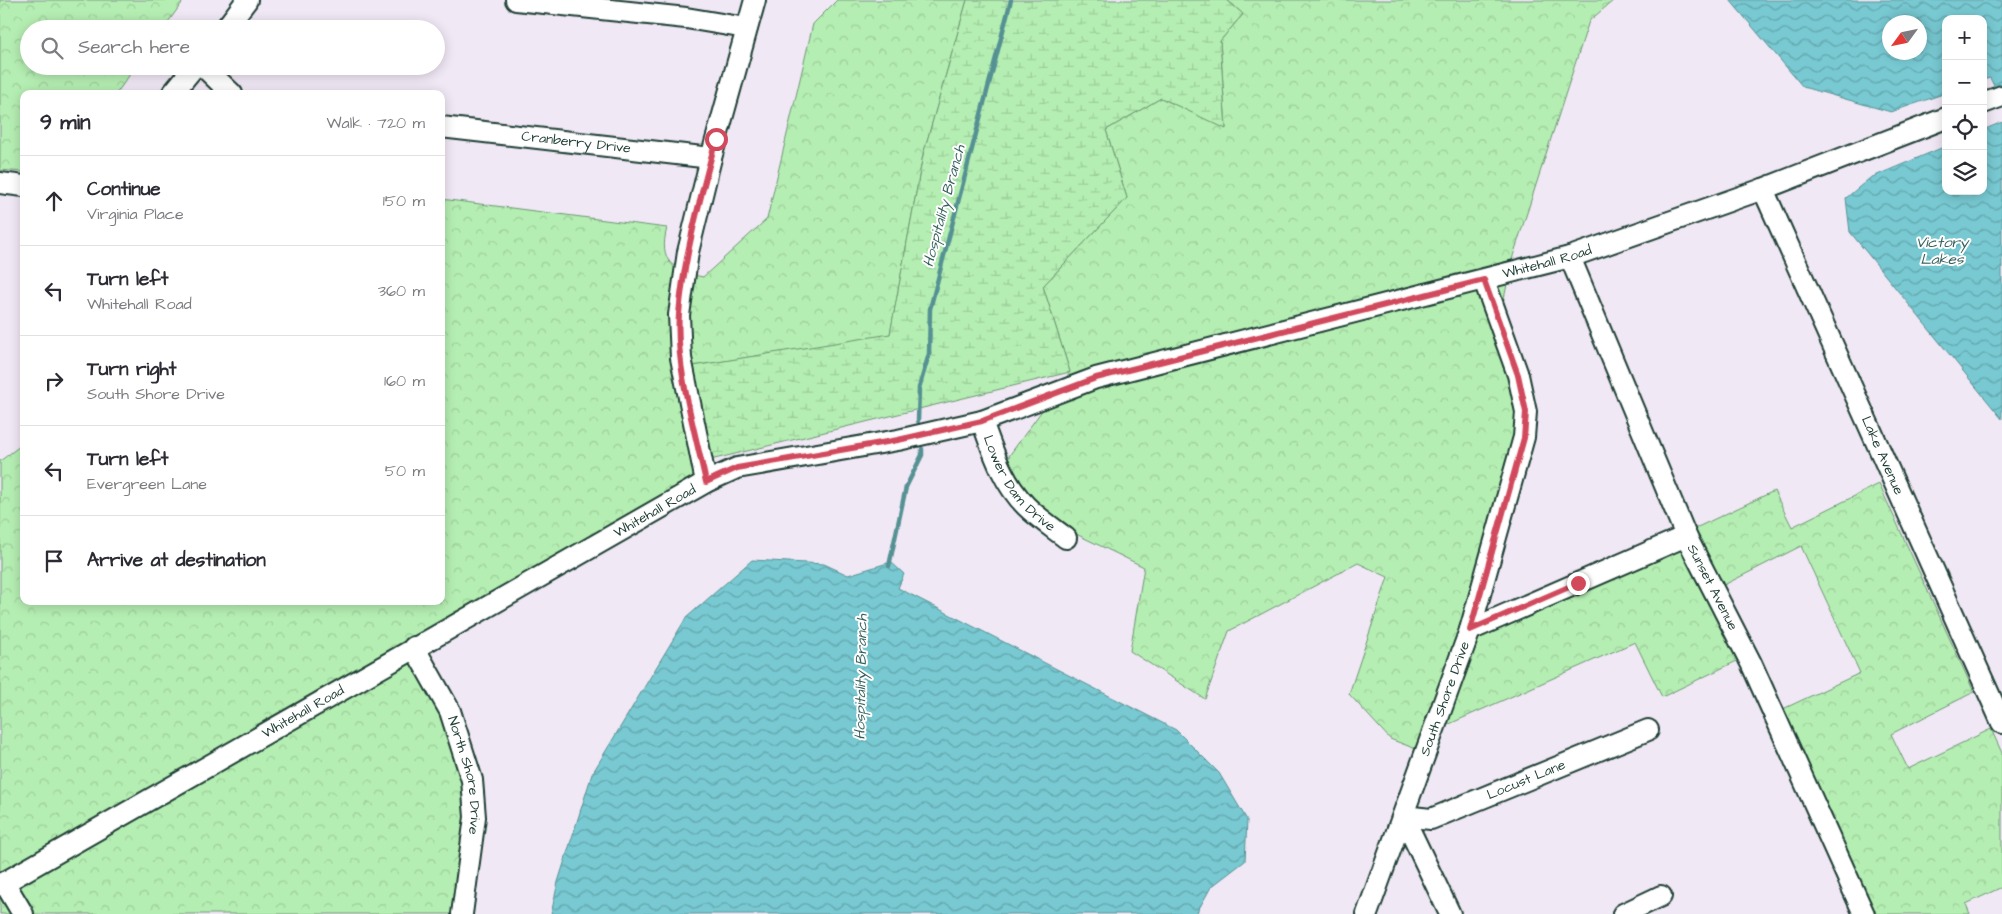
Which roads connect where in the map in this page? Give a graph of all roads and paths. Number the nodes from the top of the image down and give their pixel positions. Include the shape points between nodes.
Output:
1 (247, 0) edge
2 (516, 0) edge
3 (755, 0) edge
4 (556, 2) edge
5 (681, 9) edge
6 (232, 20) edge
7 (746, 28) junction
8 (188, 75) edge
9 (212, 75) edge
10 (175, 90) edge
11 (228, 90) edge
12 (1942, 120) edge
13 (445, 127) edge
14 (711, 158) junction
15 (0, 183) edge
16 (20, 186) edge
17 (1762, 189) junction
18 (1570, 257) junction
19 (1484, 280) junction
20 (982, 421) junction
21 (706, 482) junction
22 (1686, 536) junction
23 (1066, 538) dead end
24 (1470, 630) junction
25 (414, 647) junction
26 (2002, 723) edge
27 (1648, 730) dead end
28 (1403, 816) junction
29 (2, 883) edge
30 (1660, 896) dead end
31 (23, 914) edge
32 (462, 914) edge
33 (1367, 914) edge
34 (1450, 914) edge
35 (1623, 914) edge
36 (1864, 914) edge

1 - 6 street
2 - 4 street
3 - 7 street
4 - 5 street
5 - 7 street
7 - 14 street
8 - 10 street
9 - 11 street
12 - 17 street, Whitehall Road
13 - 14 street, Cranberry Drive
14 - 21 street via 688,252 679,315 681,358
15 - 16 street
17 - 18 street, Whitehall Road
17 - 26 street, Lake Avenue
18 - 19 street, Whitehall Road
18 - 22 street, Sunset Avenue
19 - 20 street, Whitehall Road via 1096,378
19 - 24 street, South Shore Drive via 1518,375 1526,412 1524,438
20 - 21 street, Whitehall Road via 898,440 737,468
20 - 23 street, Lower Dam Drive via 1001,471 1012,490 1028,508
21 - 25 street, Whitehall Road
22 - 24 street
22 - 36 street, Sunset Avenue via 1751,662
24 - 28 street, South Shore Drive
25 - 29 street, Whitehall Road
25 - 32 street, North Shore Drive via 450,711 472,780 474,817
27 - 28 street, Locust Lane via 1431,820
28 - 33 street, South Shore Drive
28 - 34 street
29 - 31 street
30 - 35 street

